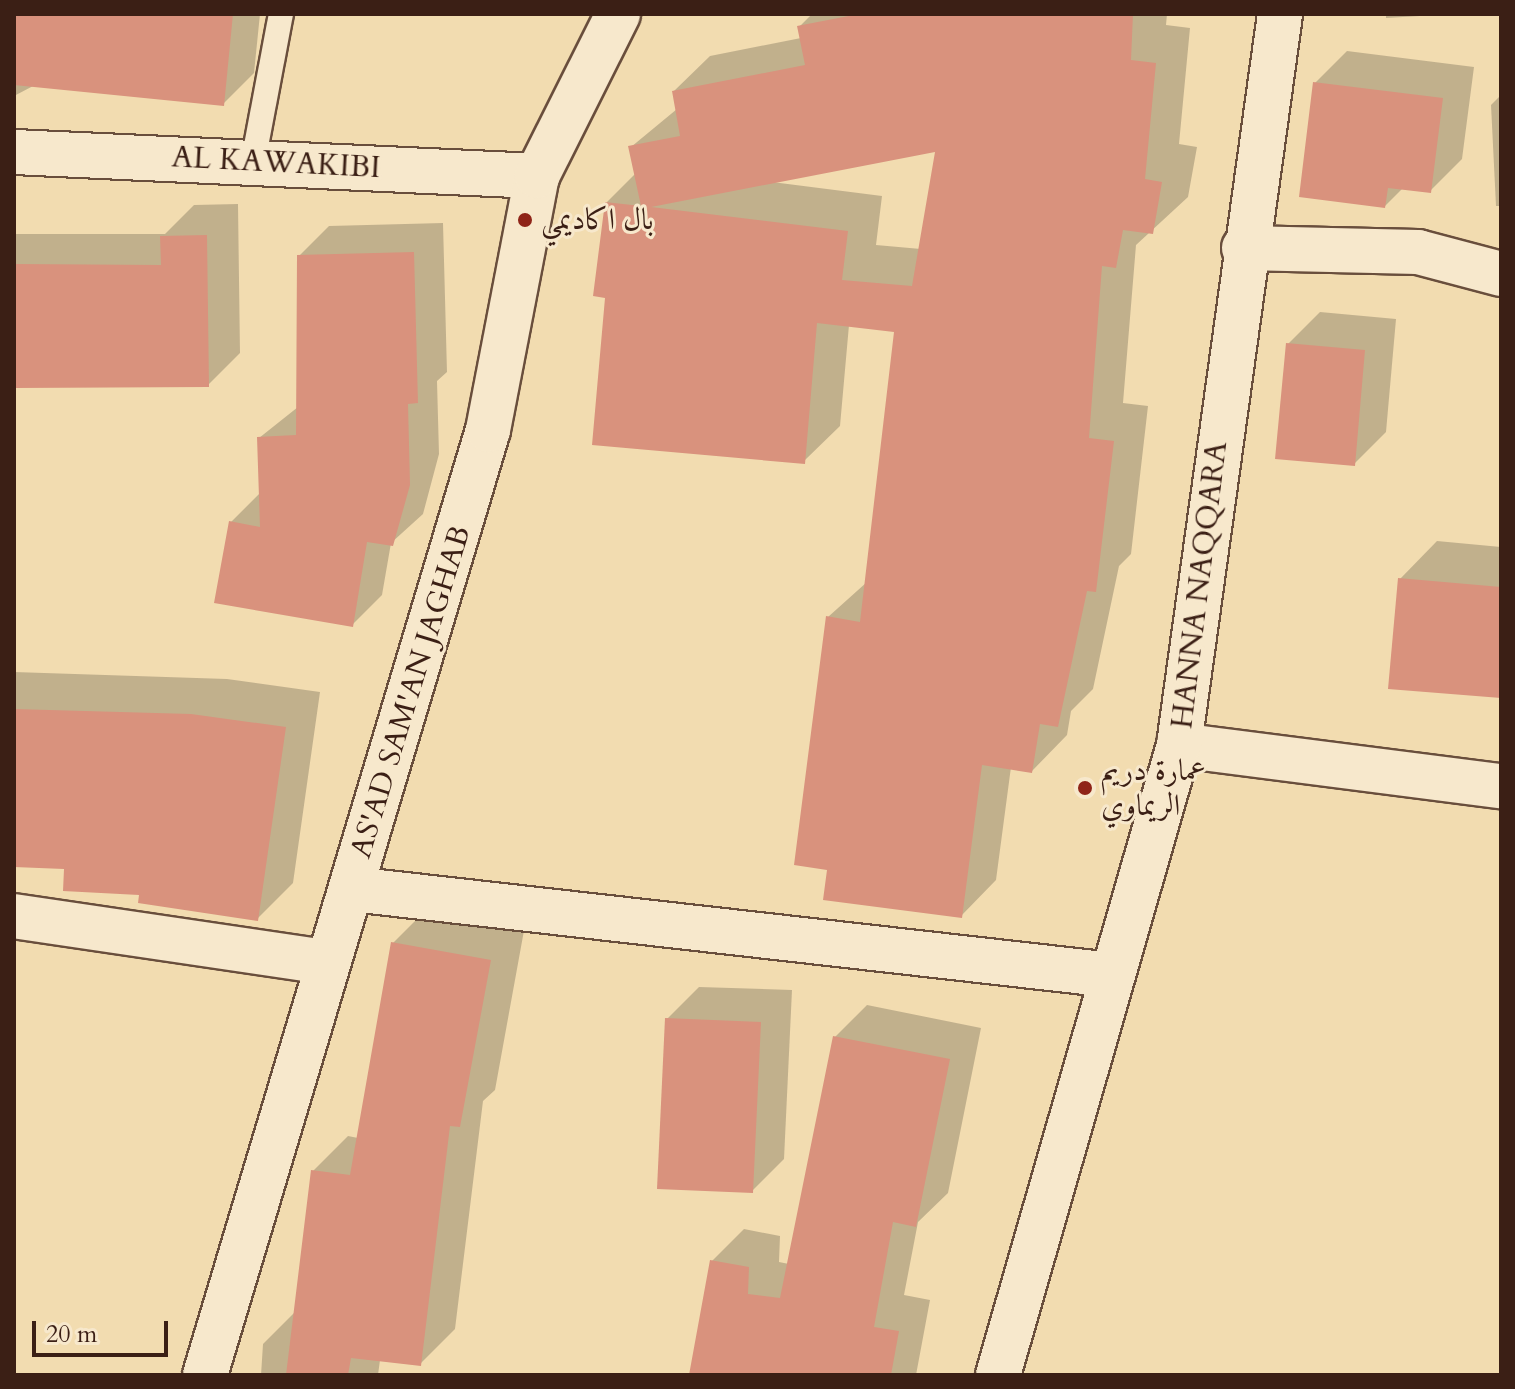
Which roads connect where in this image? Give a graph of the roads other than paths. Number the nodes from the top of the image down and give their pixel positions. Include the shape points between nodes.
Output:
1 (281, 14) edge
2 (618, 14) edge
3 (1280, 14) edge
4 (14, 152) edge
5 (253, 162) junction
6 (537, 176) junction
7 (1244, 248) junction
8 (1501, 274) edge
9 (1179, 745) junction
10 (1501, 786) edge
11 (352, 889) junction
12 (14, 916) edge
13 (326, 962) junction
14 (1112, 975) junction
15 (205, 1375) edge
16 (998, 1375) edge

1 - 5 lane
2 - 6 street, AS'AD SAM'AN JAGHAB
3 - 7 street, HANNA NAQQARA
4 - 5 street, AL KAWAKIBI
5 - 6 street, AL KAWAKIBI
6 - 11 street, AS'AD SAM'AN JAGHAB via 488,430
7 - 8 street via 1418,252
7 - 9 street, HANNA NAQQARA
9 - 10 street
9 - 14 street, HANNA NAQQARA
11 - 13 street, AS'AD SAM'AN JAGHAB
11 - 14 street
12 - 13 street
13 - 15 street, AS'AD SAM'AN JAGHAB
14 - 16 street, HANNA NAQQARA

